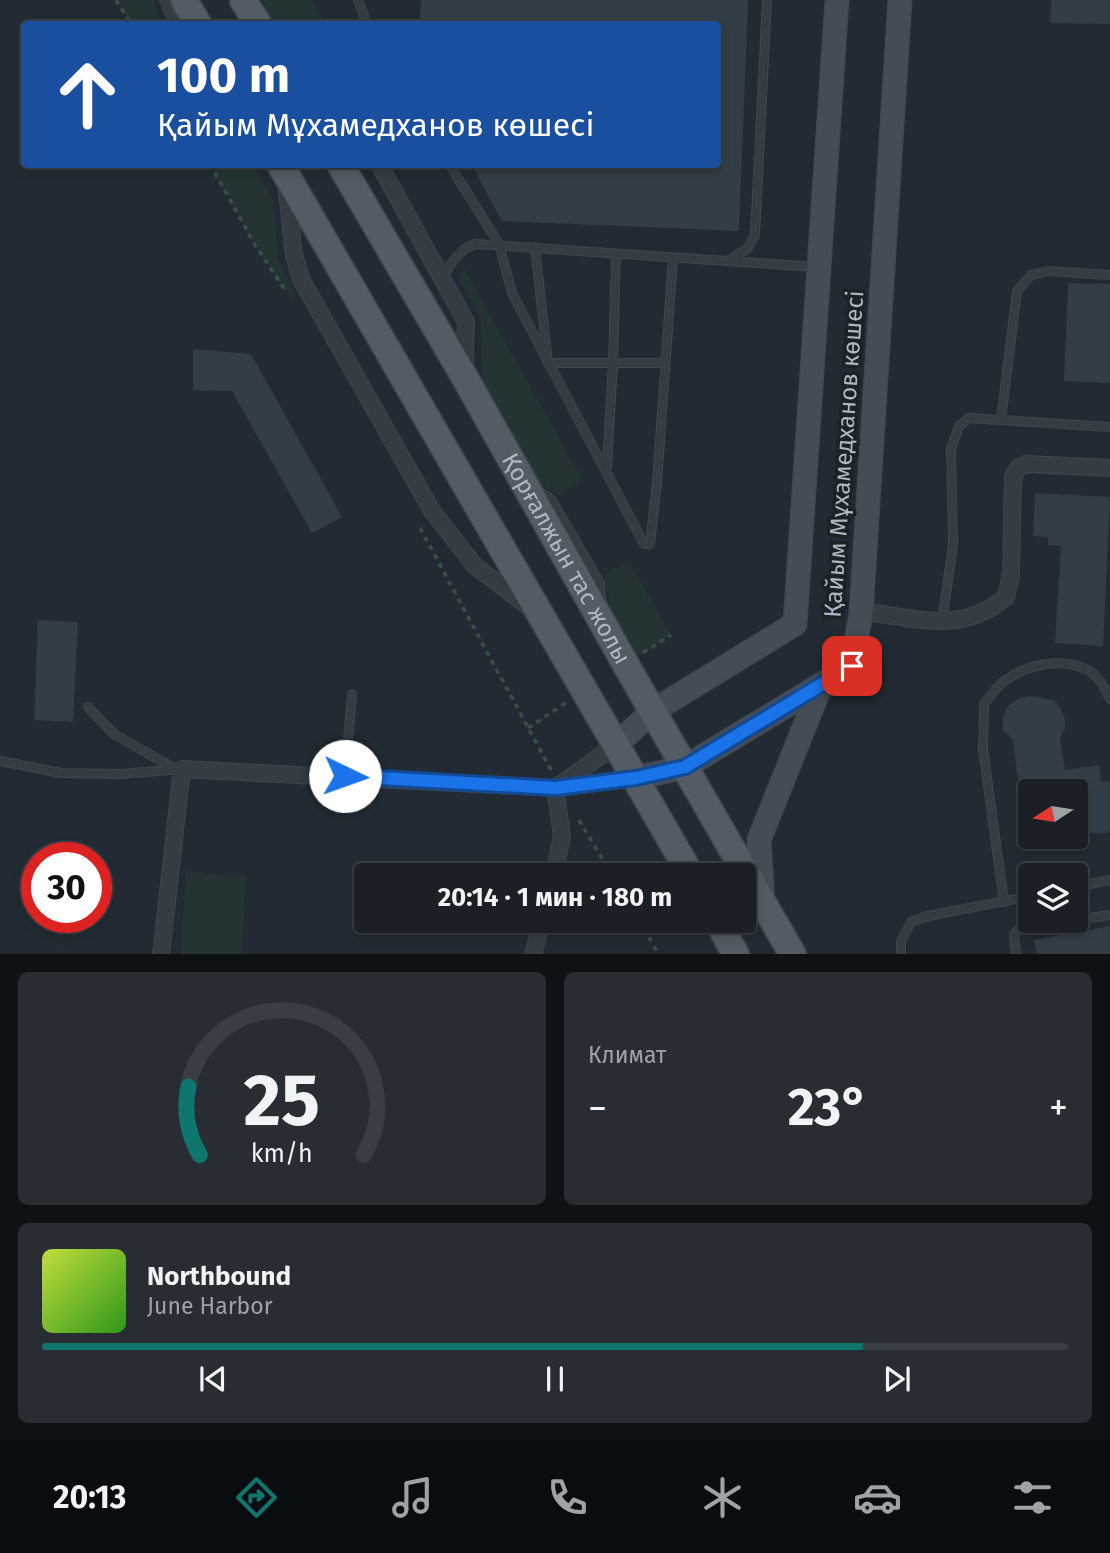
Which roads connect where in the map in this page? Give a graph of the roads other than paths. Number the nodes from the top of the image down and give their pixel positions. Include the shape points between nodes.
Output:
1 (164, 0) edge
2 (184, 0) edge
3 (243, 0) edge
4 (358, 0) edge
5 (767, 0) edge
6 (837, 0) edge
7 (900, 0) edge
8 (173, 21) edge
9 (196, 21) edge
10 (256, 21) edge
11 (366, 21) edge
12 (342, 168) edge
13 (381, 168) edge
14 (452, 168) edge
15 (282, 169) edge
16 (499, 244) junction
17 (535, 247) junction
18 (616, 253) junction
19 (673, 258) junction
20 (727, 262) junction
21 (819, 267) junction
22 (1110, 275) edge
23 (442, 279) junction
24 (548, 363) junction
25 (614, 363) junction
26 (663, 363) junction
27 (464, 376) junction
28 (1001, 420) junction
29 (1110, 427) edge
30 (1110, 468) edge
31 (607, 470) junction
32 (861, 611) junction
33 (545, 620) junction
34 (942, 622) junction
35 (821, 685) junction
36 (352, 694) dead end
37 (1110, 699) edge
38 (88, 707) dead end
39 (653, 711) junction
40 (617, 744) junction
41 (0, 761) edge
42 (685, 767) junction
43 (179, 769) junction
44 (345, 776) junction
45 (636, 778) junction
46 (558, 787) junction
47 (556, 863) edge
48 (684, 863) edge
49 (1110, 880) edge
50 (1088, 885) edge
51 (1018, 899) edge
52 (1004, 902) junction
53 (763, 903) junction
54 (1110, 915) edge
55 (1088, 918) edge
56 (1018, 930) edge
57 (539, 933) edge
58 (724, 933) edge
59 (161, 954) edge
60 (533, 954) edge
61 (736, 954) edge
62 (793, 954) edge
63 (901, 954) edge
64 (1016, 954) edge

1 - 8 lane
2 - 9 main road
3 - 10 main road
4 - 11 lane
5 - 20 lane via 755,235 747,249
6 - 21 main road, Қайым Мұхамедханов көшесі
7 - 32 main road, Қайым Мұхамедханов көшесі
12 - 27 main road, Қорғалжын тас жолы
13 - 23 street
14 - 16 lane
15 - 33 main road, Қорғалжын тас жолы
15 - 33 street via 301,279 432,511 475,566
16 - 17 lane
16 - 23 lane via 465,248
16 - 24 lane via 512,293
17 - 18 lane
17 - 24 lane
18 - 19 lane
18 - 25 lane
19 - 20 lane
19 - 26 lane
20 - 21 lane
21 - 39 main road, Қайым Мұхамедханов көшесі via 795,624
22 - 28 lane via 1048,271 1031,275 1017,291
23 - 27 street via 466,322
24 - 25 lane
24 - 31 lane
25 - 26 lane
25 - 31 lane
26 - 31 lane via 650,544 644,544
27 - 39 main road, Қорғалжын тас жолы
28 - 29 lane
28 - 34 lane via 969,418 959,426 951,449 953,545
30 - 34 street via 1019,467 1013,478 1011,575 1006,597 993,609
32 - 34 street
32 - 35 main road, Қайым Мұхамедханов көшесі via 852,666
33 - 40 main road, Қорғалжын тас жолы
35 - 42 main road, Қайым Мұхамедханов көшесі
35 - 53 main road via 760,841
36 - 44 lane
37 - 52 lane via 1087,670 1059,663 1030,667 1002,683 984,704 983,749
38 - 43 lane via 114,734
39 - 40 main road, Қайым Мұхамедханов көшесі
39 - 42 main road, Қорғалжын тас жолы
40 - 45 main road, Қорғалжын тас жолы
40 - 46 street
41 - 43 lane via 61,773
42 - 45 main road, Қайым Мұхамедханов көшесі
42 - 53 main road, Қорғалжын тас жолы
43 - 44 street
43 - 59 street
44 - 46 street
45 - 46 street
45 - 48 main road, Қорғалжын тас жолы
46 - 47 street via 562,836
49 - 50 lane
51 - 52 lane
52 - 63 lane via 911,922 901,941
53 - 62 main road, Қорғалжын тас жолы
54 - 55 lane
56 - 64 lane via 1014,934
57 - 60 street
58 - 61 main road

